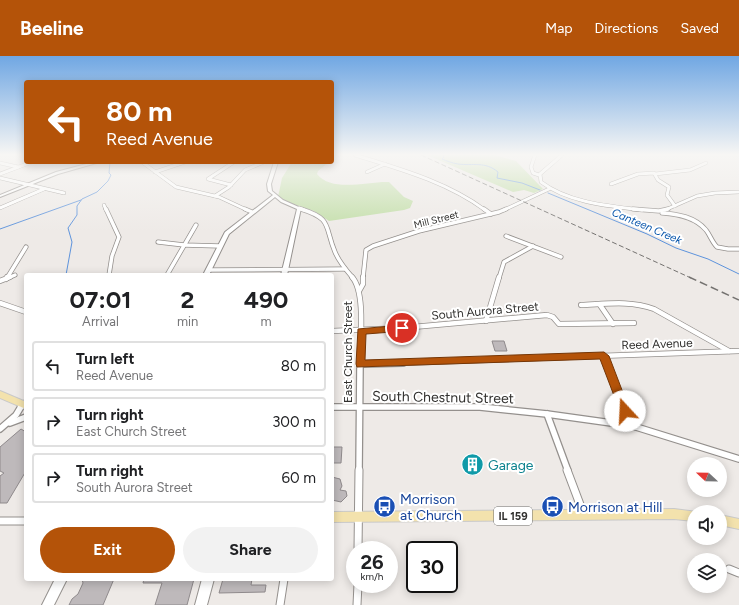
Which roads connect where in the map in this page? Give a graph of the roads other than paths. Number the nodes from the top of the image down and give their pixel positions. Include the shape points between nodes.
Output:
1 (10, 181) edge
2 (37, 181) edge
3 (167, 181) edge
4 (214, 181) edge
5 (235, 181) edge
6 (270, 181) edge
7 (429, 181) edge
8 (540, 181) edge
9 (622, 181) edge
10 (659, 181) edge
11 (611, 184) dead end
12 (27, 185) junction
13 (231, 185) junction
14 (44, 189) junction
15 (549, 189) junction
16 (739, 192) edge
17 (64, 193) dead end
18 (0, 196) edge
19 (215, 196) junction
20 (274, 196) junction
21 (104, 205) dead end
22 (675, 206) junction
23 (0, 208) edge
24 (299, 208) junction
25 (252, 212) junction
26 (654, 212) junction
27 (491, 214) junction
28 (196, 225) dead end
29 (506, 236) dead end
30 (158, 242) dead end
31 (184, 245) junction
32 (220, 246) junction
33 (533, 246) junction
34 (26, 247) dead end
35 (739, 249) edge
36 (561, 256) dead end
37 (345, 269) junction
38 (109, 273) edge
39 (168, 273) edge
40 (207, 273) edge
41 (285, 273) edge
42 (15, 275) dead end
43 (6, 279) junction
44 (0, 281) edge
45 (359, 291) junction
46 (0, 303) edge
47 (581, 305) dead end
48 (600, 305) junction
49 (24, 311) edge
50 (486, 321) junction
51 (634, 323) dead end
52 (613, 324) junction
53 (334, 331) edge
54 (361, 331) junction
55 (729, 351) junction
56 (739, 351) edge
57 (604, 356) junction
58 (360, 364) junction
59 (0, 394) edge
60 (24, 405) edge
61 (24, 406) edge
62 (334, 407) edge
63 (360, 407) junction
64 (547, 414) junction
65 (24, 418) edge
66 (6, 424) junction
67 (630, 426) junction
68 (0, 429) edge
69 (739, 459) edge
70 (584, 515) junction
71 (687, 515) edge
72 (334, 517) edge
73 (359, 517) junction
74 (0, 521) edge
75 (24, 521) edge
76 (727, 521) edge
77 (739, 524) edge
78 (358, 541) edge
79 (730, 569) dead end
80 (739, 573) edge
81 (60, 581) edge
82 (207, 581) edge
83 (284, 581) edge
84 (358, 593) edge
85 (48, 605) edge
86 (201, 605) edge
87 (280, 605) edge
88 (357, 605) edge

1 - 12 street
2 - 12 street
3 - 19 street via 176,187
4 - 13 street
5 - 13 street
6 - 20 street via 270,191
7 - 27 street via 469,199
8 - 15 street
9 - 11 street
10 - 22 street via 669,187 667,195
12 - 14 street
12 - 18 street
13 - 19 street
14 - 17 street
14 - 23 street
15 - 26 street via 580,200
15 - 27 street, Mill Street
16 - 22 street via 706,194
19 - 25 street
20 - 24 street, East Church Street
20 - 25 street
21 - 38 street via 119,236
22 - 26 street
24 - 37 street, East Church Street via 324,219 335,253
24 - 41 street
25 - 32 street via 230,230
26 - 35 street via 692,220 702,226 716,247 727,250
27 - 45 street, Mill Street via 414,233 369,248 365,254 363,284
28 - 31 street
29 - 33 street
30 - 31 street
31 - 32 street
31 - 39 street
32 - 40 street
33 - 36 street
33 - 50 street via 504,262
34 - 43 street
37 - 41 street
37 - 45 street, East Church Street via 355,280
40 - 41 street
42 - 43 street
43 - 44 street
45 - 54 street, East Church Street
46 - 49 street
47 - 48 street
48 - 52 street
48 - 55 street via 639,304 649,307
50 - 52 street, South Aurora Street via 547,315 559,324
50 - 54 street, South Aurora Street
51 - 52 street, South Aurora Street
53 - 54 street, South Aurora Street
54 - 58 street, East Church Street
55 - 56 street, Reed Avenue
55 - 57 street, Reed Avenue
57 - 58 street, Reed Avenue
57 - 67 street
58 - 63 street, East Church Street
59 - 60 main road
61 - 66 street
62 - 63 street, South Chestnut Street
63 - 64 street, South Chestnut Street via 480,408
63 - 73 street, East Church Street
64 - 67 street, South Chestnut Street
64 - 70 street
65 - 66 street
66 - 68 street
67 - 69 street, South Chestnut Street
70 - 71 main road, IL 159
70 - 73 main road, IL 159
72 - 73 main road, IL 159
73 - 78 street, East Church Street
74 - 75 street
76 - 77 main road
79 - 80 street
81 - 85 main road
82 - 86 main road
83 - 87 street
84 - 88 street

